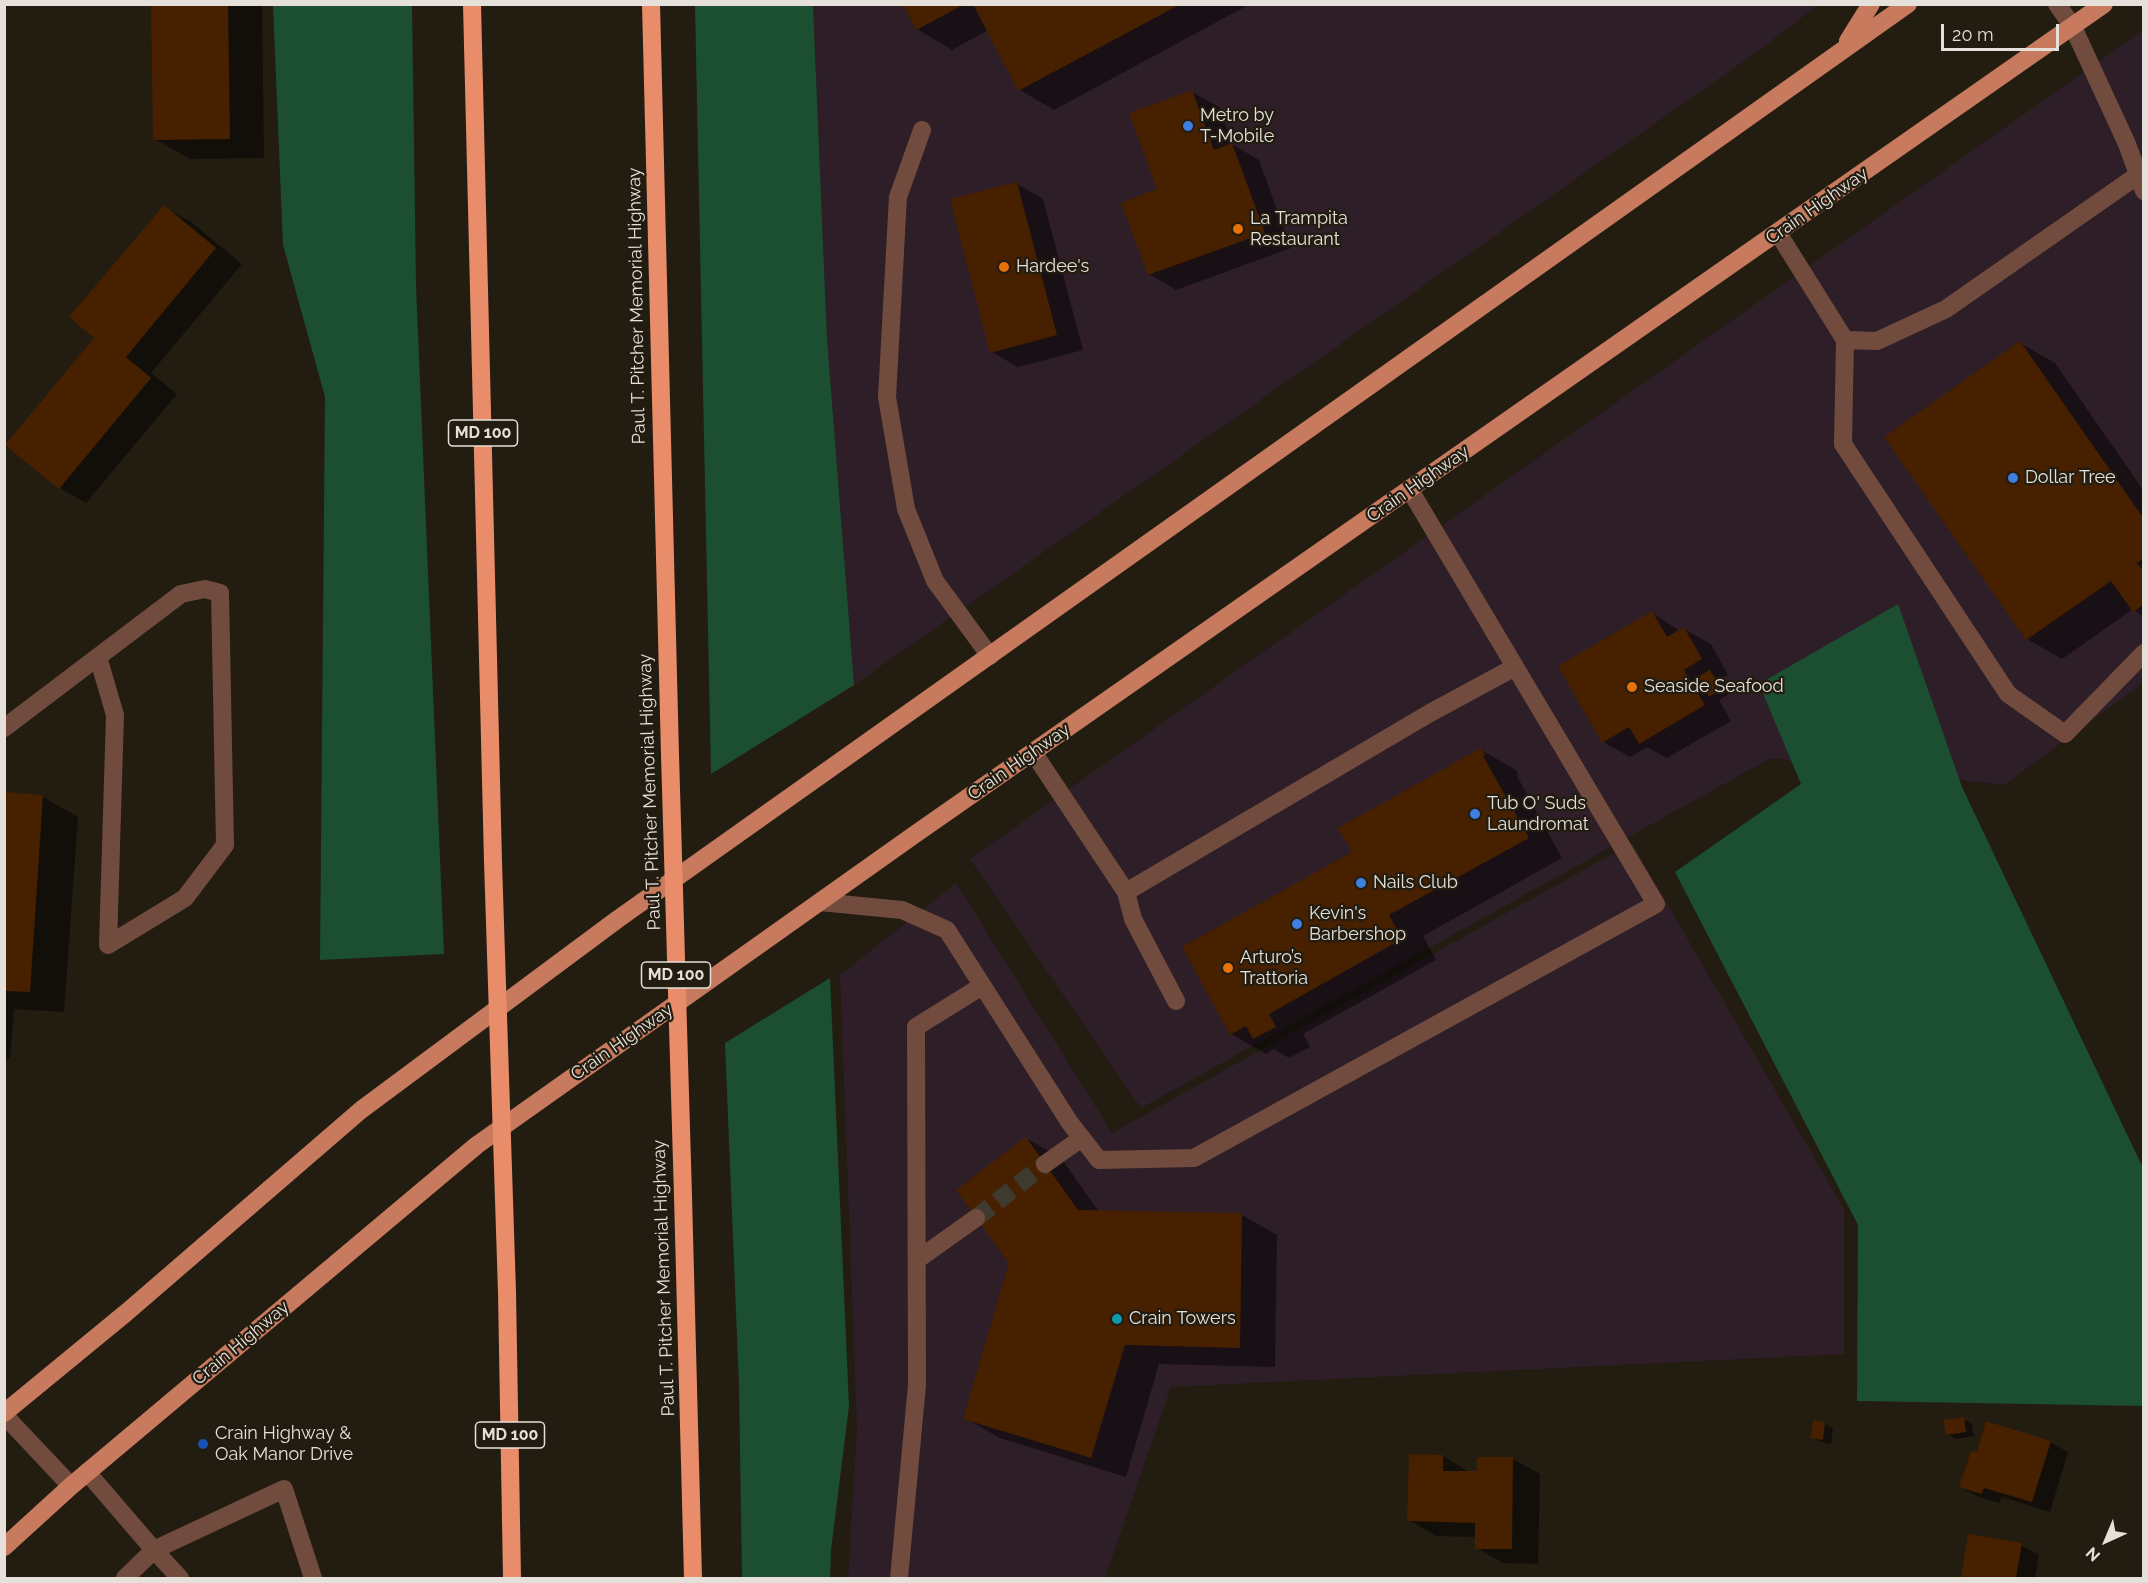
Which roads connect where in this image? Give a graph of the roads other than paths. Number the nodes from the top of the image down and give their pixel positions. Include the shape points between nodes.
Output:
1 (472, 4) edge
2 (651, 4) edge
3 (1871, 4) edge
4 (1908, 4) edge
5 (2057, 4) edge
6 (2104, 4) edge
7 (2073, 27) junction
8 (1839, 53) junction
9 (922, 130) dead end
10 (2141, 183) edge
11 (1778, 233) junction
12 (1845, 340) junction
13 (1410, 490) junction
14 (2144, 653) edge
15 (990, 656) junction
16 (98, 657) junction
17 (1515, 667) junction
18 (4, 728) edge
19 (1033, 752) junction
20 (1126, 892) junction
21 (820, 902) junction
22 (982, 986) junction
23 (1176, 1001) dead end
24 (1082, 1138) junction
25 (1045, 1164) tunnel mouth
26 (976, 1218) tunnel mouth
27 (917, 1260) junction
28 (4, 1414) edge
29 (87, 1472) junction
30 (71, 1486) junction
31 (4, 1547) edge
32 (154, 1550) junction
33 (125, 1578) edge
34 (180, 1578) edge
35 (313, 1578) edge
36 (512, 1578) edge
37 (693, 1578) edge
38 (898, 1578) edge

1 - 36 highway, MD 100, bridge
2 - 37 highway, Paul T. Pitcher Memorial Highway / MD 100, bridge
3 - 8 main road
4 - 8 main road
5 - 7 street
6 - 7 main road, Crain Highway
7 - 10 street
7 - 11 main road, Crain Highway
8 - 15 main road
9 - 15 street via 898,197 887,397 906,509 935,581
10 - 12 street via 1946,309 1877,341
11 - 12 street
11 - 13 main road, Crain Highway
12 - 14 street via 1843,444 2008,694 2065,734
13 - 17 street
13 - 19 main road, Crain Highway
15 - 28 main road via 628,912 361,1110
16 - 16 street via 181,594 205,589 220,593 225,845 185,898 108,945 115,715
16 - 18 street
17 - 20 street
17 - 24 street via 1656,904 1194,1158 1099,1160
19 - 20 street
19 - 21 main road, Crain Highway
20 - 23 street via 1133,919
21 - 22 street via 902,910 947,930
21 - 29 main road, Crain Highway via 477,1145
22 - 24 street
22 - 27 street via 916,1027
24 - 25 street
26 - 27 street
27 - 38 street via 917,1385
28 - 30 street
29 - 30 main road, Crain Highway
29 - 32 street
30 - 31 main road, Crain Highway
32 - 33 street
32 - 34 street
32 - 35 street via 284,1489

